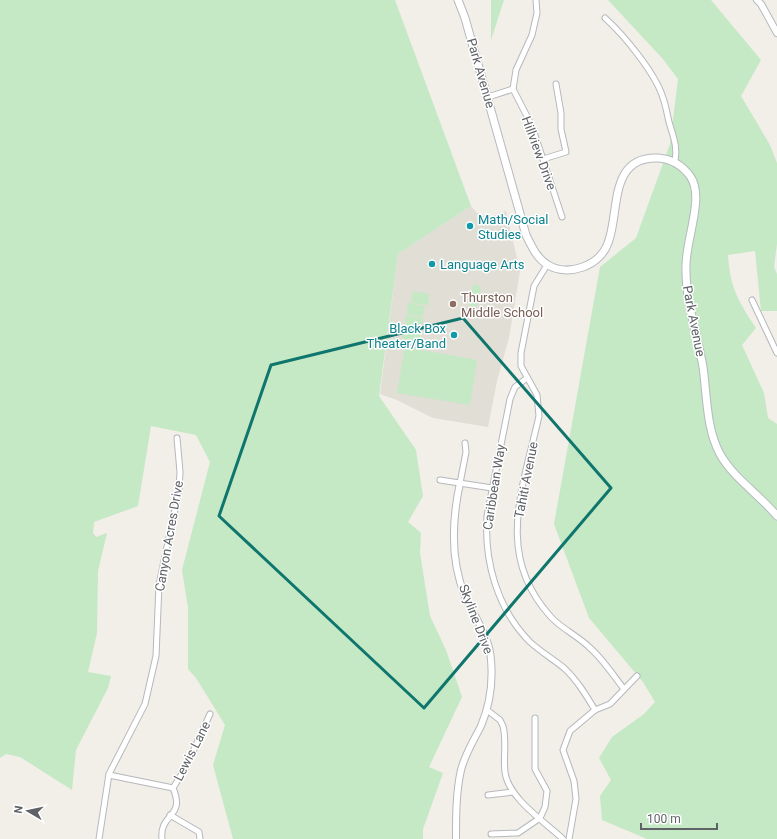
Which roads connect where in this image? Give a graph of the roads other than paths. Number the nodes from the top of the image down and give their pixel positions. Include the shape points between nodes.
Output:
1 (458, 0) edge
2 (536, 0) edge
3 (758, 0) edge
4 (605, 18) dead end
5 (777, 32) edge
6 (556, 84) dead end
7 (512, 89) junction
8 (488, 97) junction
9 (543, 159) junction
10 (675, 161) junction
11 (562, 217) dead end
12 (547, 265) junction
13 (752, 300) dead end
14 (777, 353) edge
15 (527, 378) junction
16 (177, 438) dead end
17 (465, 443) dead end
18 (440, 480) dead end
19 (460, 483) junction
20 (492, 488) junction
21 (777, 516) edge
22 (637, 676) dead end
23 (624, 690) junction
24 (487, 710) junction
25 (595, 710) junction
26 (210, 714) dead end
27 (535, 718) dead end
28 (109, 775) junction
29 (173, 788) junction
30 (513, 792) junction
31 (488, 796) dead end
32 (170, 815) junction
33 (540, 818) junction
34 (491, 834) dead end
35 (100, 839) edge
36 (162, 839) edge
37 (200, 839) edge
38 (456, 839) edge
39 (563, 839) edge
40 (569, 839) edge

1 - 8 main road, Park Avenue
2 - 7 street via 537,13 532,35 516,70
3 - 5 street
4 - 10 street via 620,32 646,67 663,97 675,141
6 - 9 street via 566,152
7 - 8 street
7 - 9 street, Hillview Drive via 532,126
8 - 12 main road, Park Avenue via 526,234 533,249
9 - 11 street, Hillview Drive
10 - 12 main road via 664,158 646,159 631,167 626,173 618,189 608,243 593,262 570,271
10 - 21 main road, Park Avenue via 690,176 696,191 697,202 686,252 686,281 714,440 731,471
12 - 15 street, Tahiti Avenue via 534,286 521,353 521,366
13 - 14 street
15 - 20 street, Caribbean Way via 515,387 510,400
15 - 23 street, Tahiti Avenue via 537,395 539,416 518,513 516,532 520,560 529,585 543,608 553,619 591,648
16 - 28 street, Canyon Acres Drive via 179,490 159,585 156,656 145,704
17 - 19 street, Skyline Drive via 466,452
18 - 19 street
19 - 20 street
19 - 24 street, Skyline Drive via 454,522 455,557 465,594 487,643 491,659
20 - 25 street, Caribbean Way via 486,535 490,569 499,595 520,630 540,650 572,675
22 - 23 street
23 - 25 street via 610,704
24 - 30 street via 500,720 503,726 505,774
24 - 38 street, Skyline Drive via 461,770
25 - 40 street via 570,731 563,750 574,781 576,798
26 - 29 street, Lewis Lane via 186,768
27 - 33 street via 535,769 547,791 545,807
28 - 29 street
28 - 35 street, Canyon Acres Drive
29 - 32 street via 177,805 174,813
30 - 31 street
30 - 33 street
32 - 36 street via 161,831
32 - 37 street via 199,832
33 - 34 street via 518,834
33 - 39 street

